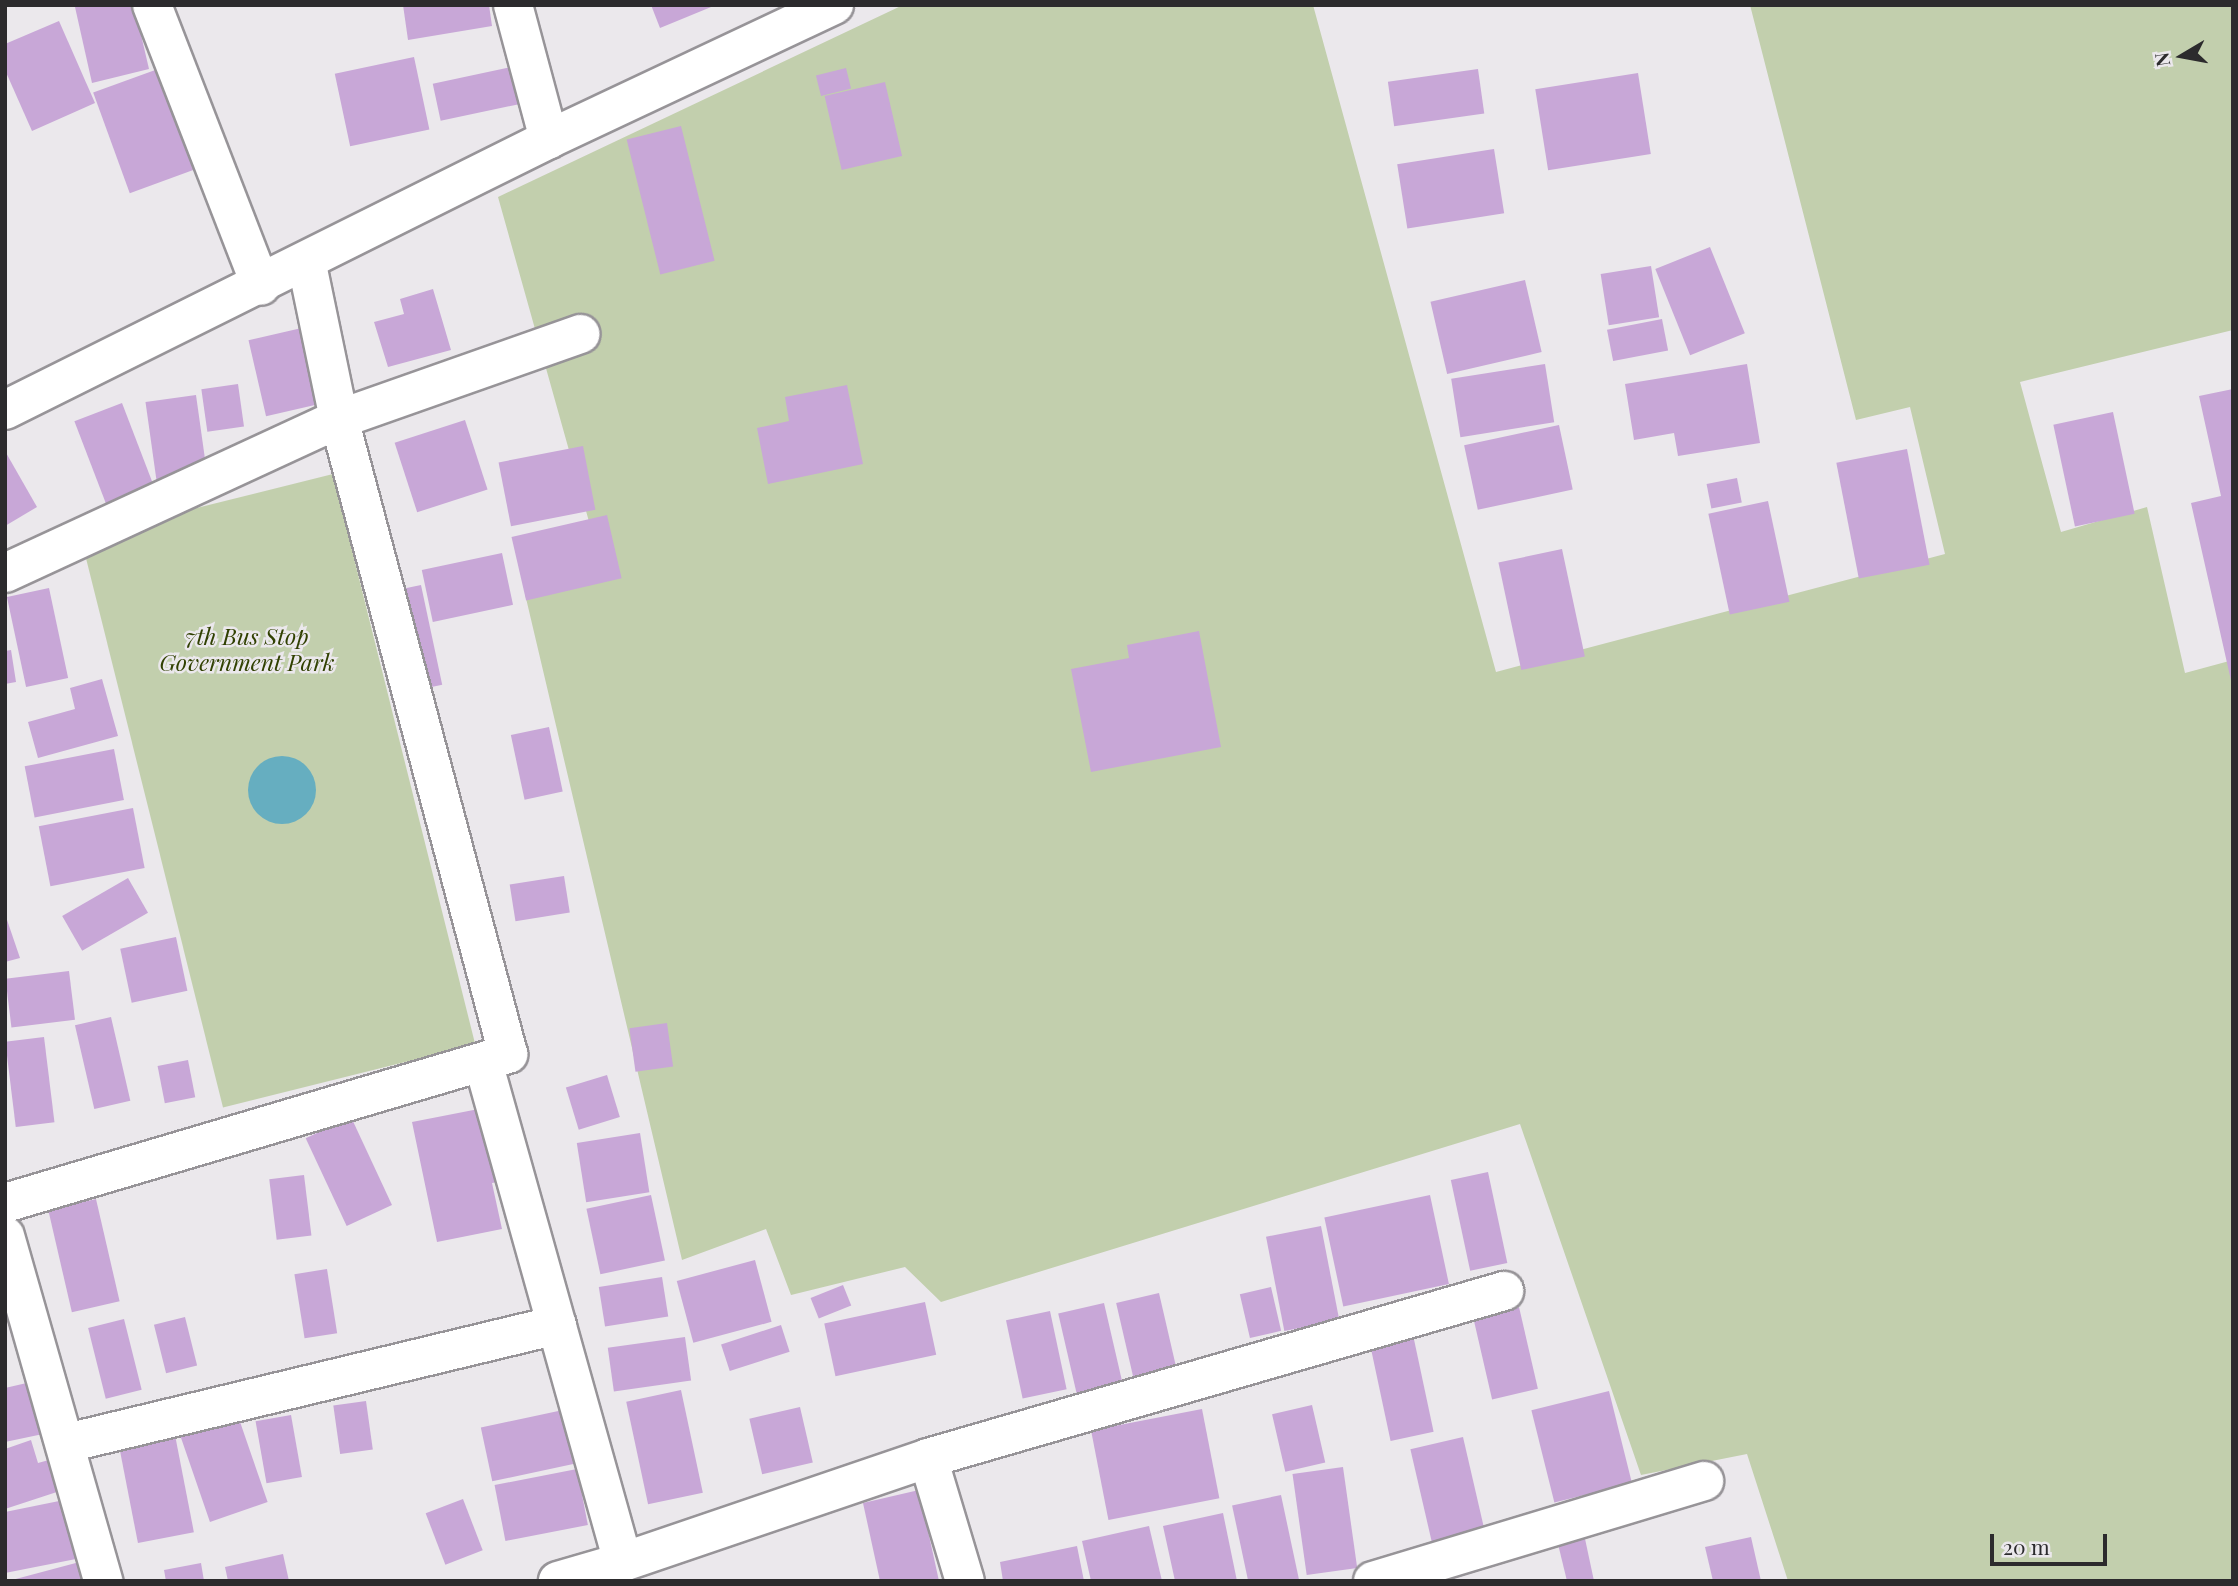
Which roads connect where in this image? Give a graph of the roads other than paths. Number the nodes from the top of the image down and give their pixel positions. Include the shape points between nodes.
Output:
1 (152, 5) edge
2 (513, 5) edge
3 (834, 5) edge
4 (549, 139) junction
5 (307, 264) junction
6 (261, 286) junction
7 (580, 334) dead end
8 (5, 410) edge
9 (339, 419) junction
10 (5, 573) edge
11 (483, 1062) junction
12 (5, 1203) edge
13 (5, 1236) edge
14 (1504, 1291) dead end
15 (556, 1325) junction
16 (67, 1443) junction
17 (928, 1458) junction
18 (1704, 1481) dead end
19 (623, 1562) junction
20 (103, 1581) edge
21 (558, 1581) edge
22 (964, 1581) edge
23 (1373, 1581) edge

1 - 6 street
2 - 4 street
3 - 4 street
4 - 5 street
5 - 6 street
5 - 9 street
6 - 8 street
7 - 9 street
9 - 10 street
9 - 11 street via 508,1054
11 - 12 street
11 - 15 street
13 - 16 street
14 - 17 street
15 - 16 street
15 - 19 street
16 - 20 street
17 - 19 street
17 - 22 street
18 - 23 street
19 - 21 street

